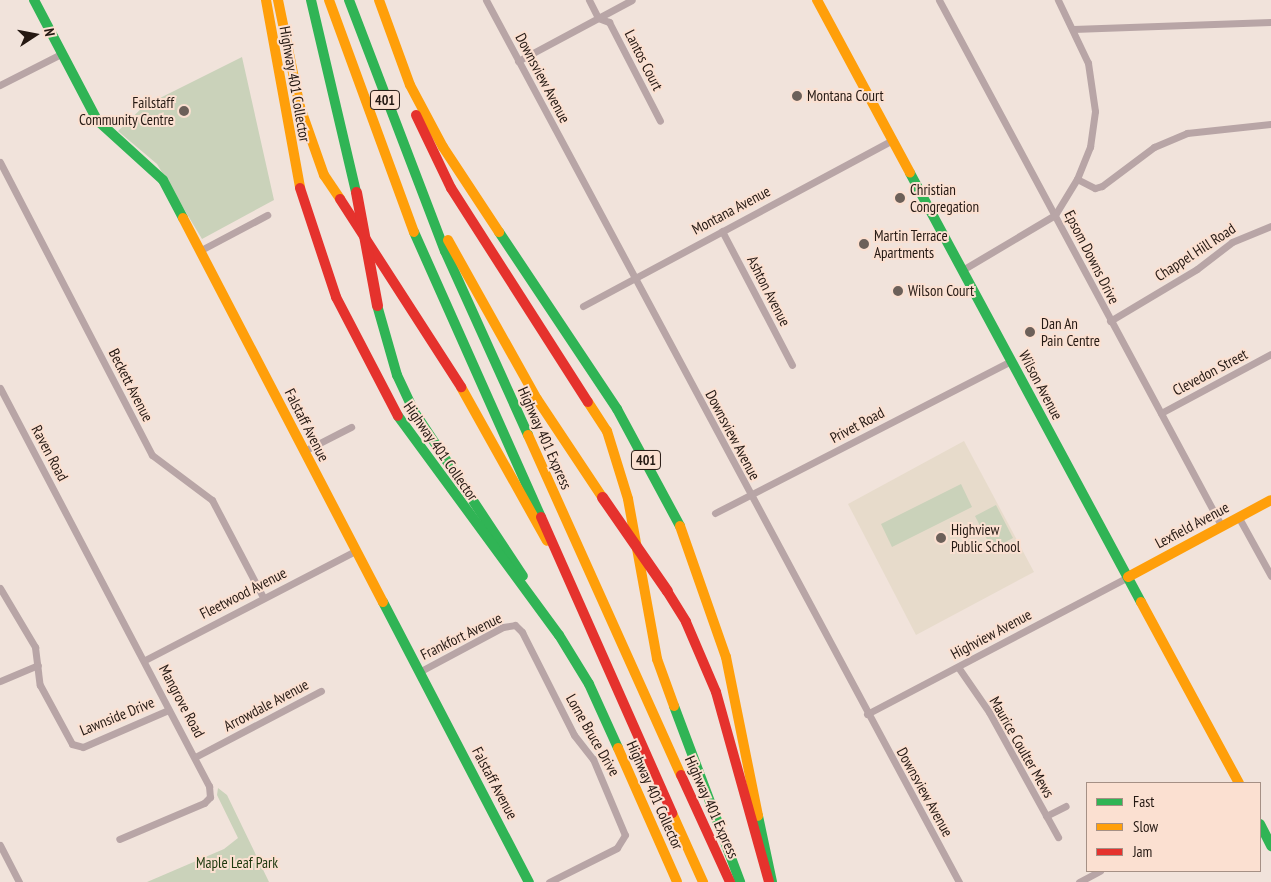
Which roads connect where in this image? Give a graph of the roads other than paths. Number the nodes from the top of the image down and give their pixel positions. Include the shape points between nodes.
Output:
1 (34, 0) edge
2 (266, 0) edge
3 (278, 0) edge
4 (311, 0) edge
5 (329, 0) edge
6 (349, 0) edge
7 (379, 0) edge
8 (486, 0) edge
9 (588, 0) edge
10 (632, 0) edge
11 (817, 0) edge
12 (939, 0) edge
13 (1058, 0) edge
14 (598, 18) junction
15 (1271, 22) edge
16 (1073, 29) junction
17 (61, 54) junction
18 (518, 61) junction
19 (0, 84) edge
20 (410, 85) junction
21 (660, 121) dead end
22 (1271, 124) edge
23 (893, 140) junction
24 (0, 162) edge
25 (1077, 179) junction
26 (424, 199) junction
27 (267, 215) dead end
28 (1055, 215) junction
29 (1271, 226) edge
30 (722, 231) junction
31 (200, 250) junction
32 (964, 269) junction
33 (635, 279) junction
34 (583, 306) dead end
35 (1110, 321) junction
36 (1271, 354) edge
37 (1011, 360) junction
38 (792, 364) dead end
39 (0, 388) edge
40 (1161, 413) junction
41 (351, 427) dead end
42 (304, 451) junction
43 (750, 497) junction
44 (1271, 500) edge
45 (715, 513) dead end
46 (1238, 518) junction
47 (1220, 525) junction
48 (76, 531) joint
49 (355, 551) junction
50 (561, 561) junction
51 (1271, 576) edge
52 (1128, 577) junction
53 (0, 588) edge
54 (263, 597) junction
55 (515, 625) joint
56 (559, 635) junction
57 (145, 660) junction
58 (38, 665) junction
59 (958, 667) junction
60 (419, 672) junction
61 (0, 681) edge
62 (321, 691) dead end
63 (168, 710) junction
64 (867, 714) junction
65 (197, 756) junction
66 (1237, 782) edge
67 (1066, 806) dead end
68 (1046, 816) junction
69 (1261, 826) edge
70 (1058, 837) dead end
71 (119, 839) dead end
72 (0, 845) edge
73 (1271, 846) edge
74 (1098, 872) edge
75 (19, 882) edge
76 (529, 882) edge
77 (549, 882) edge
78 (677, 882) edge
79 (703, 882) edge
80 (730, 882) edge
81 (740, 882) edge
82 (770, 882) edge
83 (959, 882) edge
84 (1079, 882) edge

1 - 17 main road, Falstaff Avenue
2 - 56 main road, Highway 401 Collector via 302,202 339,305 396,414 448,490
3 - 50 main road via 300,107 324,175 456,378 533,522
4 - 56 main road, bridge via 356,192 378,305 397,375 414,410
5 - 50 main road, 401 via 410,223
6 - 26 main road, Highway 401 Express / 401
7 - 20 main road, 401
8 - 18 street, Downsview Avenue
9 - 14 street, Lantos Court
10 - 14 street
11 - 23 main road, Wilson Avenue
12 - 28 street, Epsom Downs Drive
13 - 16 street
14 - 18 street
14 - 21 street, Lantos Court via 609,22
15 - 16 street
16 - 25 street via 1088,63 1095,111 1090,147
17 - 19 street
17 - 31 main road, Falstaff Avenue via 98,120 162,180
18 - 33 street, Downsview Avenue
20 - 81 main road via 414,108 451,188 607,431 628,499 657,659
20 - 82 main road, 401 via 479,204 617,409 680,524 726,657
22 - 25 street via 1187,133 1154,147 1102,186 1095,188
23 - 30 street, Montana Avenue
23 - 32 main road, Wilson Avenue
24 - 54 street, Beckett Avenue via 152,456 212,500
25 - 28 street
26 - 80 main road, Highway 401 Express / 401
26 - 82 main road, bridge via 537,399 686,622 716,692
27 - 31 street
28 - 32 street
28 - 35 street, Epsom Downs Drive
29 - 35 street, Chappel Hill Road via 1232,242 1197,270
30 - 33 street, Montana Avenue
30 - 38 street, Ashton Avenue
31 - 42 main road, Falstaff Avenue
32 - 37 main road, Wilson Avenue
33 - 34 street, Montana Avenue
33 - 43 street, Downsview Avenue
35 - 40 street, Epsom Downs Drive
36 - 40 street, Clevedon Street
37 - 43 street, Privet Road
37 - 52 main road, Wilson Avenue
39 - 48 street, Raven Road
40 - 47 street, Epsom Downs Drive
41 - 42 street
42 - 49 main road, Falstaff Avenue
43 - 45 street, Privet Road
43 - 64 street, Downsview Avenue
44 - 46 main road, Lexfield Avenue
46 - 47 main road, Lexfield Avenue
46 - 51 street
47 - 52 main road, Lexfield Avenue
48 - 57 street, Mangrove Road
49 - 54 street, Fleetwood Avenue
49 - 60 main road, Falstaff Avenue
50 - 79 main road, 401
52 - 59 street, Highview Avenue
52 - 66 main road, Wilson Avenue
53 - 58 street, Lawnside Drive via 35,647
54 - 57 street, Fleetwood Avenue
55 - 60 street, Frankfort Avenue
55 - 77 street, Lorne Bruce Drive via 574,735 593,759 625,835 617,848
56 - 78 main road, Highway 401 Collector via 589,684
57 - 63 street, Mangrove Road
58 - 61 street
58 - 63 street, Lawnside Drive via 46,698 68,739 77,747
59 - 64 street, Highview Avenue
59 - 68 street, Maurice Coulter Mews via 989,712
60 - 76 main road, Falstaff Avenue
62 - 65 street, Arrowdale Avenue
63 - 65 street, Mangrove Road
64 - 83 street, Downsview Avenue
65 - 71 street, Mangrove Road via 210,797
67 - 68 street, Maurice Coulter Mews
68 - 70 street, Maurice Coulter Mews
69 - 73 main road
72 - 75 street
74 - 84 street

